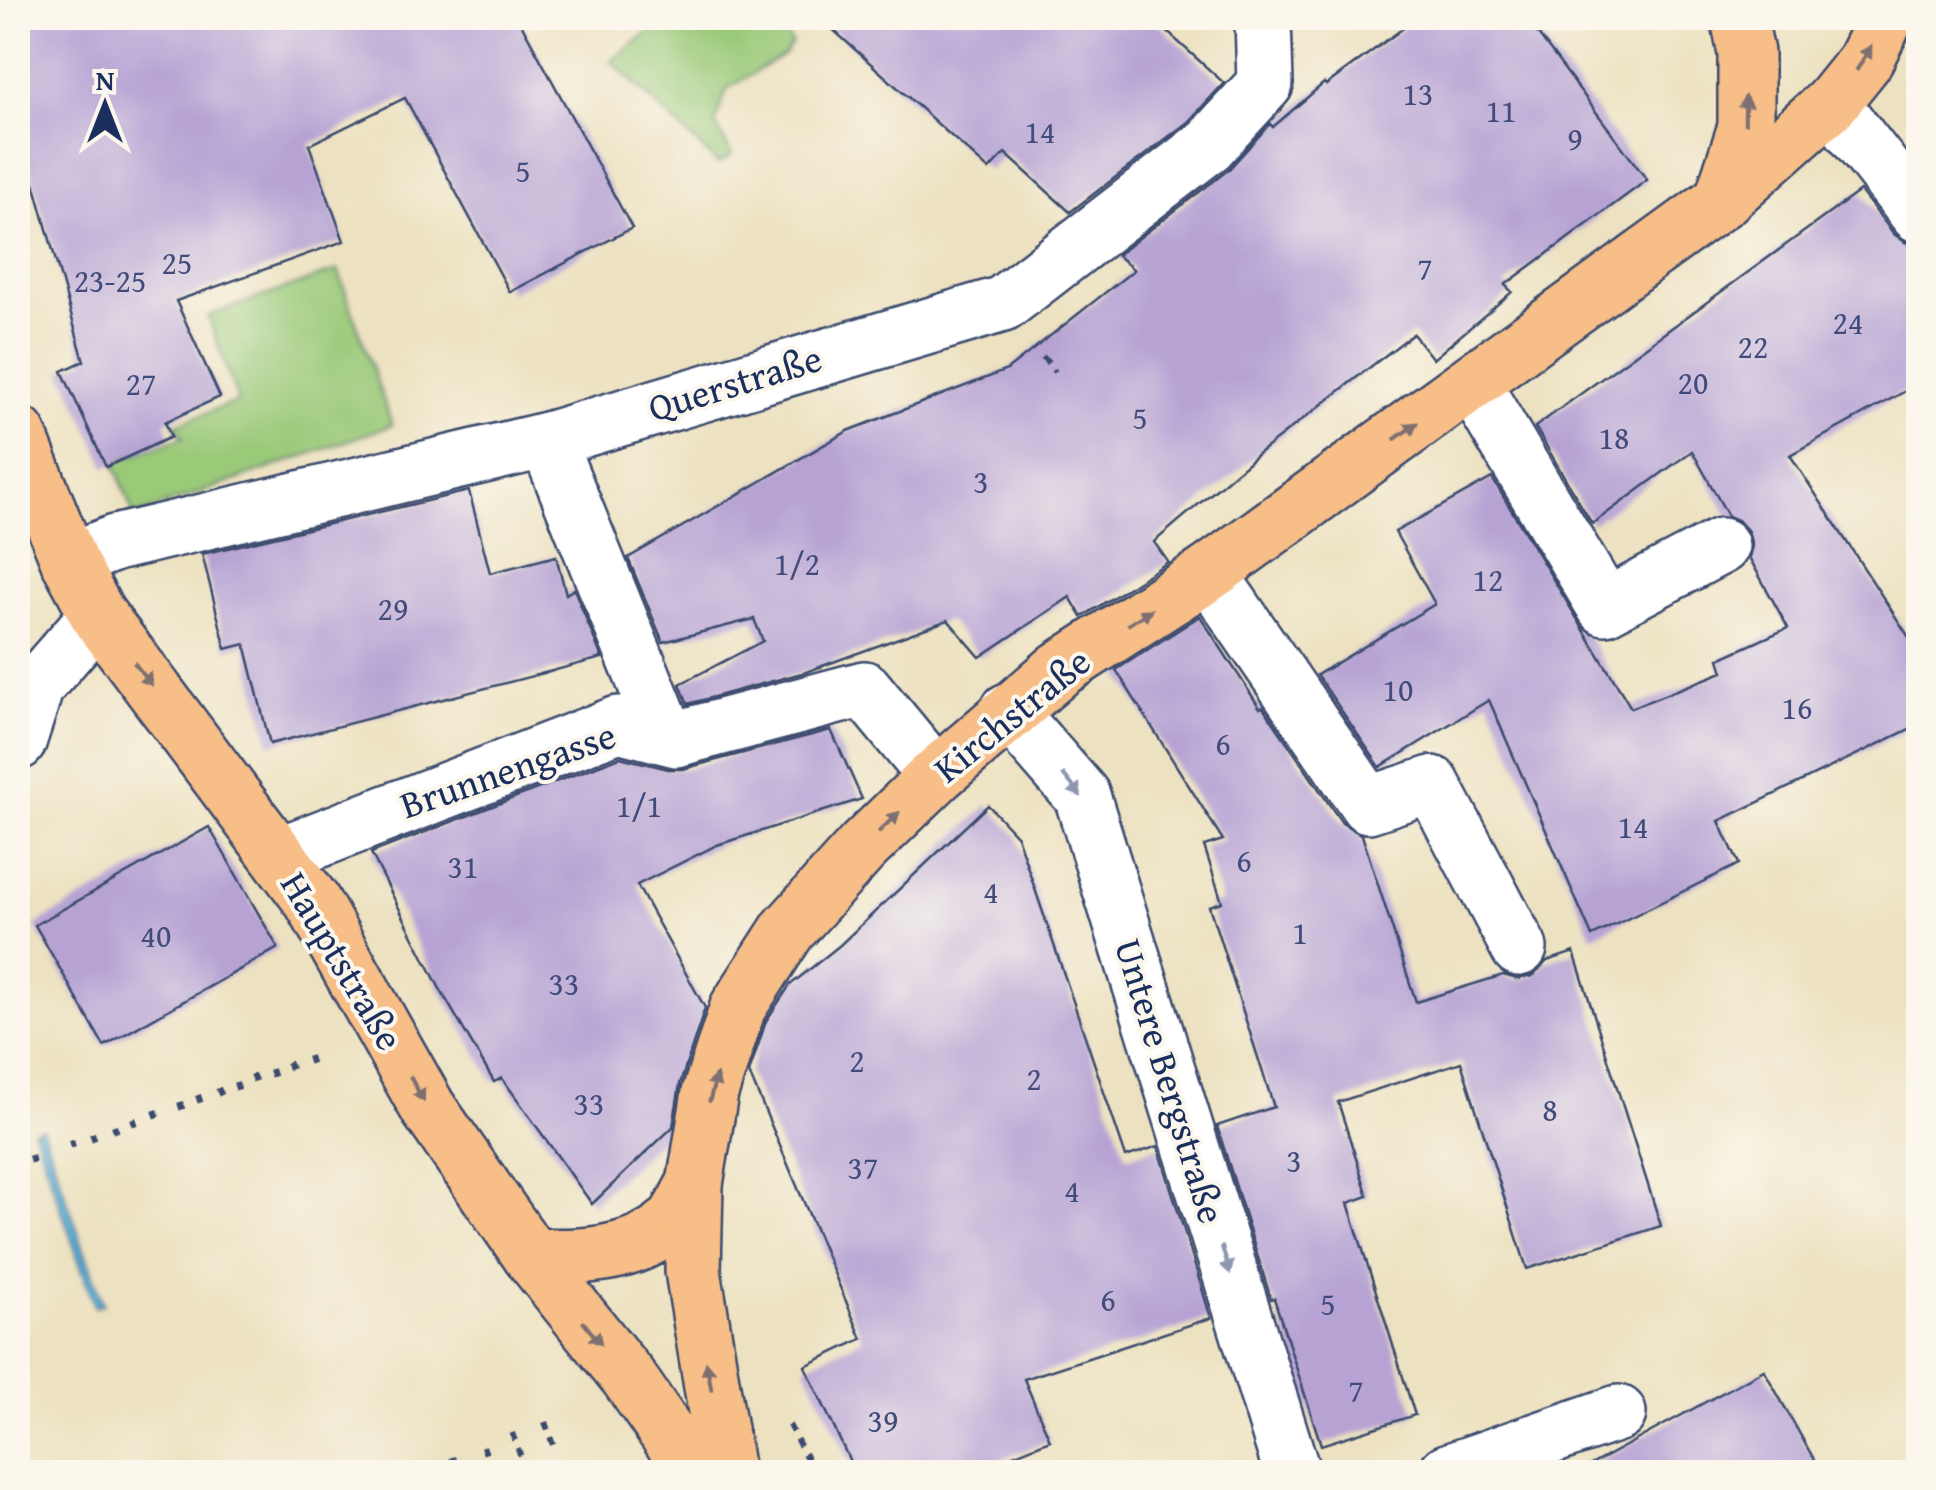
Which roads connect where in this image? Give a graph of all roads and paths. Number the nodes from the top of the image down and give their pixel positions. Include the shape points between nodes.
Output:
1 (1263, 18) edge
2 (1739, 18) edge
3 (1886, 18) edge
4 (1831, 103) junction
5 (1722, 200) junction
6 (1918, 214) edge
7 (1472, 384) junction
8 (18, 434) edge
9 (547, 440) junction
10 (1721, 546) dead end
11 (69, 560) junction
12 (1208, 573) junction
13 (98, 616) junction
14 (1008, 712) junction
15 (667, 736) junction
16 (18, 742) edge
17 (936, 776) junction
18 (278, 855) junction
19 (1519, 948) dead end
20 (309, 1056) dead end
21 (288, 1062) dead end
22 (312, 1066) dead end
23 (271, 1069) dead end
24 (292, 1073) dead end
25 (252, 1074) dead end
26 (274, 1079) dead end
27 (236, 1082) dead end
28 (257, 1086) dead end
29 (218, 1088) dead end
30 (239, 1092) dead end
31 (198, 1096) dead end
32 (222, 1098) dead end
33 (180, 1102) dead end
34 (202, 1107) dead end
35 (155, 1110) dead end
36 (184, 1116) dead end
37 (133, 1118) dead end
38 (160, 1124) dead end
39 (114, 1126) dead end
40 (138, 1132) dead end
41 (92, 1133) dead end
42 (119, 1139) dead end
43 (71, 1140) dead end
44 (97, 1146) dead end
45 (75, 1154) dead end
46 (30, 1155) dead end
47 (34, 1168) dead end
48 (694, 1184) junction
49 (532, 1256) junction
50 (1618, 1414) dead end
51 (544, 1422) dead end
52 (512, 1434) dead end
53 (553, 1444) dead end
54 (483, 1446) dead end
55 (452, 1457) dead end
56 (521, 1457) dead end
57 (491, 1468) dead end
58 (458, 1472) edge
59 (694, 1472) edge
60 (726, 1472) edge
61 (1292, 1472) edge
62 (1447, 1472) edge

1 - 9 street, Querstraße via 1264,84 1210,145 1004,304
5 -> 2 main road via 1746,126
4 -> 3 main road, Kirchstraße via 1864,62
4 - 5 main road, Kirchstraße
4 - 6 street
5 - 7 main road, Kirchstraße
7 - 10 street via 1605,607
12 -> 7 main road, Kirchstraße
8 - 11 main road, Hauptstraße
9 - 11 street, Querstraße via 114,543
9 - 15 street
11 - 13 main road, Hauptstraße
14 -> 12 main road, Kirchstraße via 1060,669
12 - 19 street via 1368,805 1432,784
13 - 16 street via 36,686
13 -> 18 main road, Hauptstraße
14 - 17 main road, Kirchstraße
14 -> 61 street, Untere Bergstraße via 1082,796
15 - 17 street, Brunnengasse via 676,739 864,689
15 - 18 street, Brunnengasse via 618,724
48 -> 17 main road, Kirchstraße via 710,1093 738,1007 788,930
18 -> 49 main road, Hauptstraße via 312,901 428,1108
20 - 22 path
21 - 24 path
23 - 26 path
25 - 28 path
27 - 30 path
29 - 32 path
31 - 34 path
33 - 36 path
35 - 38 path
37 - 40 path
39 - 42 path
41 - 44 path
43 - 45 path
46 - 47 path
48 - 49 main road via 671,1224 625,1249 577,1258
60 -> 48 main road, Kirchstraße via 693,1271
49 -> 59 main road, Hauptstraße
50 - 62 street
51 - 53 path
52 - 56 path
54 - 57 path
55 - 58 path

